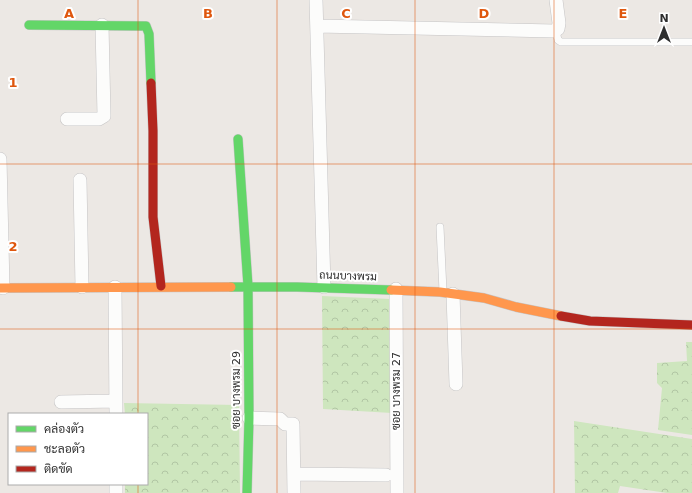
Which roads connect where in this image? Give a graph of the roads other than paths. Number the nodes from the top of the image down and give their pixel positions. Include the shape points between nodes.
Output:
1 (316, 0) edge
2 (556, 0) edge
3 (102, 25) junction
4 (30, 26) dead end
5 (317, 26) junction
6 (556, 31) junction
7 (692, 42) edge
8 (67, 119) dead end
9 (238, 139) dead end
10 (0, 159) edge
11 (80, 180) dead end
12 (440, 227) dead end
13 (161, 286) junction
14 (248, 286) junction
15 (82, 287) junction
16 (115, 287) junction
17 (324, 287) junction
18 (1, 288) edge
19 (396, 289) junction
20 (448, 293) junction
21 (692, 325) edge
22 (456, 384) dead end
23 (61, 402) dead end
24 (116, 408) edge
25 (249, 418) junction
26 (294, 474) junction
27 (386, 475) dead end
28 (248, 493) edge
29 (294, 493) edge
30 (397, 493) edge

1 - 5 street
2 - 6 street via 559,24
3 - 4 street
3 - 8 street via 104,116 99,119
3 - 13 street via 146,26 149,34 153,217
5 - 6 street
5 - 17 street
6 - 7 lane via 561,42
9 - 14 street, ซอย บางพรม 29
10 - 18 street
11 - 15 street
12 - 20 lane
13 - 14 street, ถนนบางพรม
13 - 16 street, ถนนบางพรม
14 - 17 street, ถนนบางพรม
14 - 25 street, ซอย บางพรม 29
15 - 16 street, ถนนบางพรม
15 - 18 street, ถนนบางพรม
16 - 24 street
17 - 19 street, ถนนบางพรม
19 - 20 street, ถนนบางพรม
19 - 30 street, ซอย บางพรม 27
20 - 21 street, ถนนบางพรม via 484,298 516,307 590,321
20 - 22 street
23 - 24 street
25 - 26 street via 280,419 285,424 293,424
25 - 28 street, ซอย บางพรม 29
26 - 27 street
26 - 29 street

